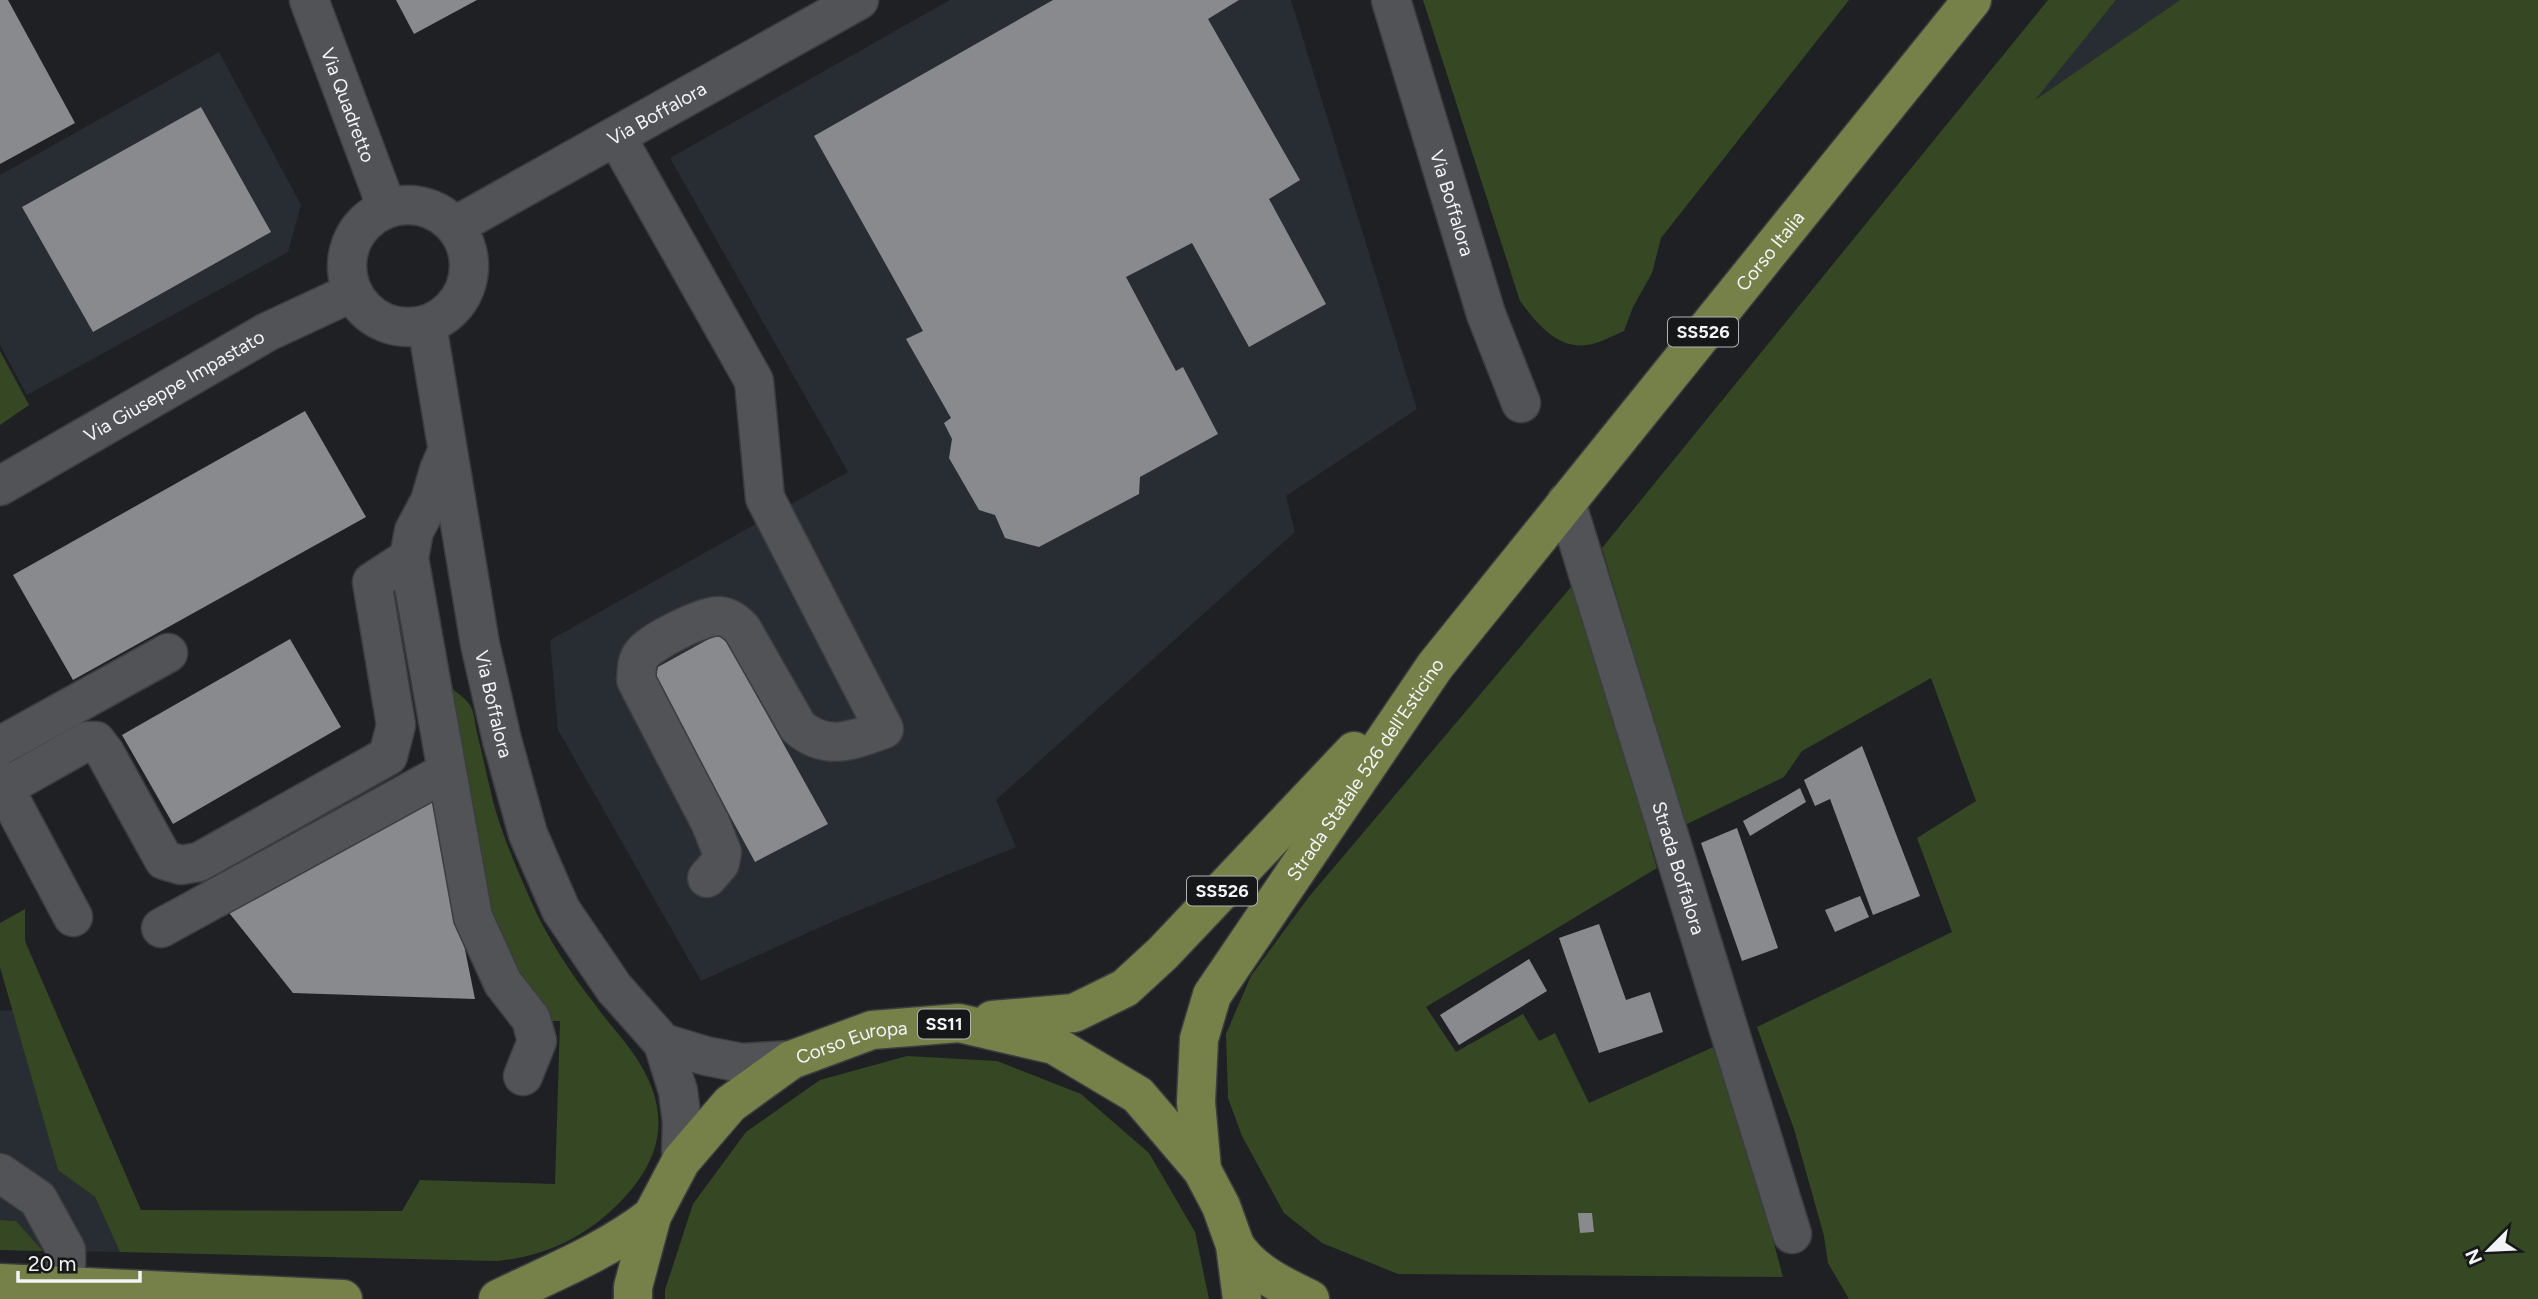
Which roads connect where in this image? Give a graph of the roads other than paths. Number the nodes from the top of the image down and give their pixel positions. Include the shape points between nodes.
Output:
1 (309, 0) edge
2 (859, 0) edge
3 (1391, 0) edge
4 (1972, 0) edge
5 (616, 136) junction
6 (387, 208) junction
7 (454, 226) junction
8 (353, 292) junction
9 (427, 325) junction
10 (1521, 403) dead end
11 (447, 452) junction
12 (0, 485) edge
13 (1566, 502) junction
14 (409, 558) junction
15 (168, 653) dead end
16 (1435, 666) junction
17 (0, 746) edge
18 (446, 772) junction
19 (2, 784) edge
20 (707, 878) dead end
21 (73, 917) dead end
22 (160, 928) dead end
23 (959, 1023) junction
24 (663, 1043) junction
25 (791, 1060) junction
26 (523, 1076) dead end
27 (0, 1150) edge
28 (681, 1161) junction
29 (1202, 1170) junction
30 (0, 1173) edge
31 (38, 1199) junction
32 (652, 1216) junction
33 (1792, 1234) dead end
34 (1235, 1245) junction
35 (0, 1283) edge
36 (66, 1286) junction
37 (343, 1299) edge
38 (498, 1299) edge
39 (633, 1299) edge
40 (1241, 1299) edge
41 (1310, 1299) edge

1 - 6 street, Via Quadretto
2 - 5 street, Via Boffalora
3 - 10 street, Via Boffalora via 1486,314
4 - 13 main road, Corso Italia / SS526
5 - 7 street, Via Boffalora
5 - 20 street via 754,381 765,498 884,729 848,742 810,737 799,727 742,629 731,619 703,618 649,648 640,656 636,680 722,852 720,863
6 - 7 street via 408,204 429,208
6 - 8 street via 368,219 349,247 347,270
7 - 9 street via 467,247 467,283 448,313
8 - 9 street via 378,319 401,327
8 - 12 street, Via Giuseppe Impastato via 267,332
9 - 11 street, Via Boffalora
11 - 14 street via 414,531
11 - 24 street, Via Boffalora via 480,644 528,834 561,910 614,988
13 - 16 main road, Corso Italia / SS526
13 - 33 street, Strada Boffalora
14 - 18 street
14 - 19 street via 372,582 396,725 388,756 199,862 181,865 164,860 96,741 87,741
15 - 17 street
16 - 23 main road, Strada Statale 526 dell'Esticino / SS526 via 1125,988 1074,1013
16 - 29 main road, Strada Statale 526 dell'Esticino / SS526 via 1212,995 1199,1039 1196,1089
18 - 22 street
18 - 26 street via 473,917 503,983 531,1018 537,1041
19 - 21 street
23 - 25 main road, Corso Europa / SS11 via 873,1030
23 - 29 main road, Corso Europa / SS11 via 1054,1045 1138,1096
24 - 25 street via 742,1063
24 - 28 street, Via Boffalora via 678,1091
25 - 28 main road, Corso Europa / SS11 via 730,1104
27 - 31 street
28 - 32 main road, Corso Europa / SS11
29 - 34 main road, Corso Europa / SS11
30 - 31 street
31 - 36 street via 66,1251
32 - 38 main road, Corso Europa via 595,1254
32 - 39 main road, Corso Europa / SS11
34 - 40 main road, Corso Europa / SS11
34 - 41 main road, Corso Europa via 1278,1284
35 - 36 main road
36 - 37 main road

